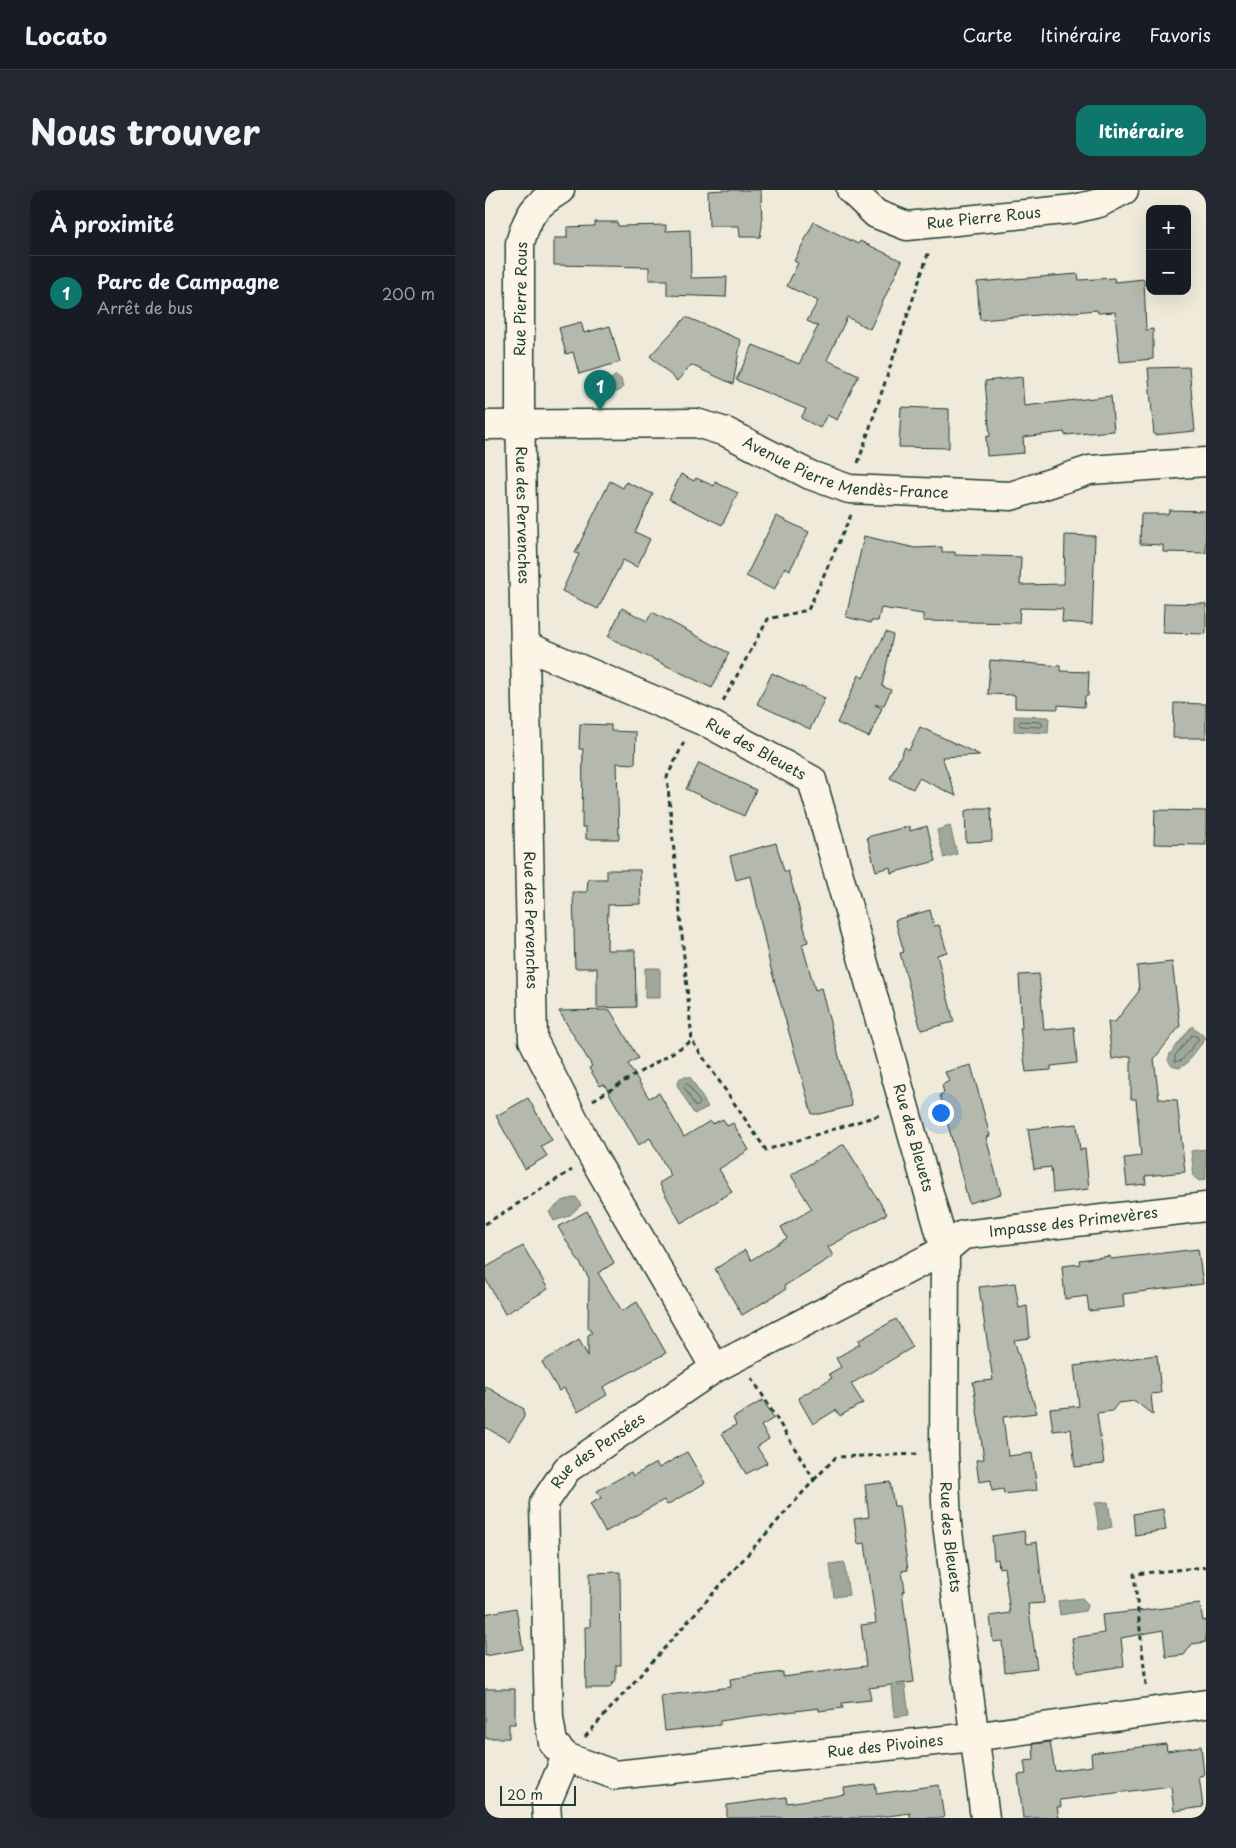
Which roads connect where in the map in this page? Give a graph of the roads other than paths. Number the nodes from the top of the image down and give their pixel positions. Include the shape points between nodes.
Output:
1 (560, 190) edge
2 (851, 190) edge
3 (1124, 190) edge
4 (485, 425) edge
5 (521, 425) junction
6 (1206, 462) edge
7 (526, 646) junction
8 (1206, 1207) edge
9 (945, 1250) junction
10 (727, 1362) junction
11 (1206, 1704) edge
12 (973, 1737) junction
13 (566, 1757) junction
14 (547, 1818) edge
15 (985, 1818) edge

1 - 5 street, Rue Pierre Rous via 539,203 525,224 520,243
2 - 3 street, Rue Pierre Rous via 876,214 907,226 1074,209 1099,203
4 - 5 street, Avenue Pierre Mendès-France
5 - 6 street, Avenue Pierre Mendès-France via 696,423 726,432 810,475 849,489 1011,496 1090,470
5 - 7 street, Rue des Pervenches
7 - 9 street, Rue des Bleuets via 710,724 812,780
7 - 10 street, Rue des Pervenches via 533,1040 593,1157
8 - 9 street, Impasse des Primevères via 963,1236
9 - 10 street, Rue des Pensées
9 - 12 street, Rue des Bleuets via 947,1524
10 - 13 street, Rue des Pensées via 567,1469 544,1503 549,1718 553,1743
11 - 12 street, Rue des Pivoines
12 - 13 street, Rue des Pivoines via 615,1775
12 - 15 street, Rue des Bleuets
13 - 14 street via 546,1804

